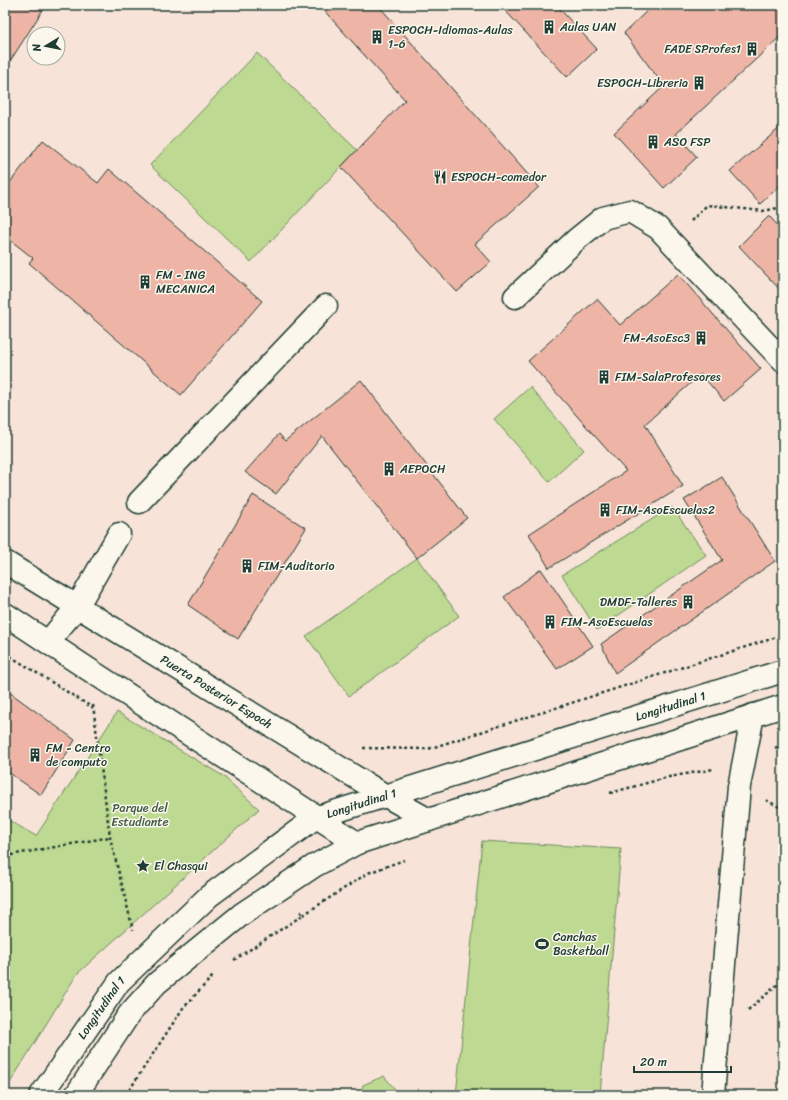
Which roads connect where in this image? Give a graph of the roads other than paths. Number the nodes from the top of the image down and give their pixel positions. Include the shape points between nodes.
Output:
1 (515, 297) dead end
2 (326, 306) dead end
3 (783, 362) edge
4 (139, 502) dead end
5 (119, 534) dead end
6 (5, 562) edge
7 (77, 607) junction
8 (5, 614) edge
9 (48, 642) junction
10 (783, 671) edge
11 (783, 706) edge
12 (754, 715) junction
13 (386, 796) junction
14 (318, 818) junction
15 (429, 820) junction
16 (357, 843) junction
17 (40, 1095) edge
18 (76, 1095) edge
19 (713, 1095) edge

1 - 3 street via 603,218 630,211 658,228
2 - 4 street
5 - 7 street
6 - 7 street, Puerta Posterior Espoch
7 - 9 street
7 - 13 street, Puerta Posterior Espoch
8 - 9 street
9 - 14 street
10 - 13 street, Longitudinal 1
11 - 12 street
12 - 15 street
12 - 19 street via 739,786
13 - 14 street, Longitudinal 1
13 - 15 street, Puerta Posterior Espoch
14 - 16 street
14 - 17 street, Longitudinal 1 via 209,896 119,982
15 - 16 street
16 - 18 street via 314,866 242,914 157,983 130,1013

